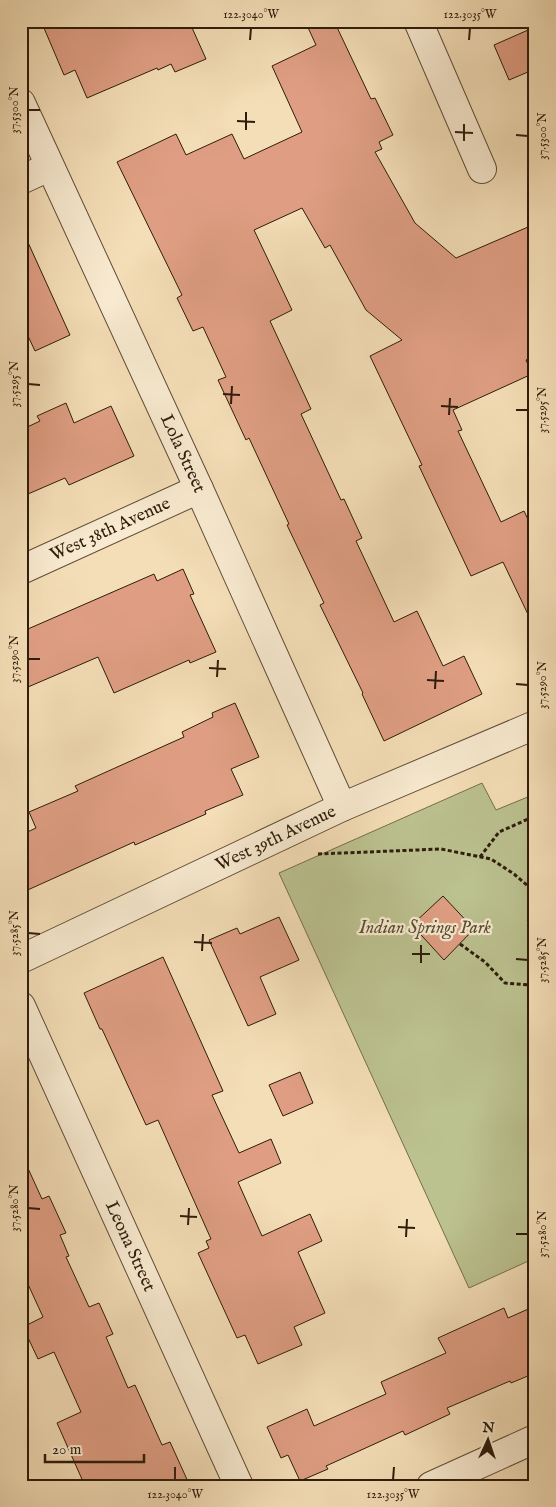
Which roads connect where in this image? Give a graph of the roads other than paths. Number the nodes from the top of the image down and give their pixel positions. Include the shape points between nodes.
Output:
1 (418, 21) edge
2 (21, 103) edge
3 (49, 167) junction
4 (482, 169) dead end
5 (21, 180) edge
6 (199, 489) junction
7 (21, 570) edge
8 (535, 725) edge
9 (342, 806) junction
10 (21, 959) edge
11 (21, 1006) edge
12 (535, 1439) edge
13 (239, 1486) edge
14 (431, 1486) edge

1 - 4 street
2 - 3 street, Lola Street
3 - 5 street
3 - 6 street, Lola Street
6 - 7 street, West 38th Avenue
6 - 9 street, Lola Street
8 - 9 street, West 39th Avenue
9 - 10 street, West 39th Avenue
11 - 13 street, Leona Street
12 - 14 street

